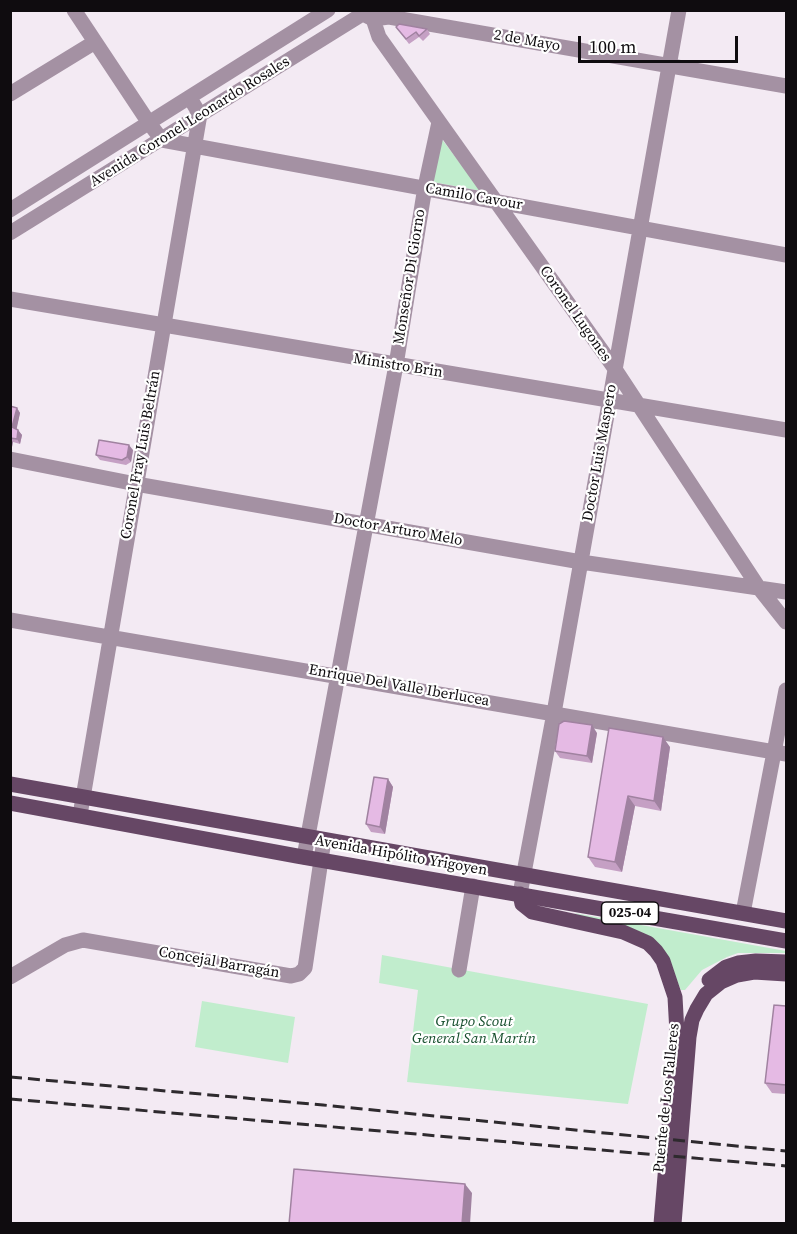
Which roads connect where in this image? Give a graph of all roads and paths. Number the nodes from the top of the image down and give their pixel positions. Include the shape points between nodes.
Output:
1 (74, 10) edge
2 (328, 10) edge
3 (679, 10) edge
4 (366, 14) edge
5 (339, 29) junction
6 (95, 42) junction
7 (668, 65) junction
8 (786, 86) edge
9 (10, 94) edge
10 (190, 98) junction
11 (200, 115) junction
12 (439, 122) junction
13 (149, 123) junction
14 (162, 140) junction
15 (195, 146) junction
16 (425, 188) junction
17 (495, 200) junction
18 (10, 210) edge
19 (640, 228) junction
20 (10, 233) edge
21 (786, 255) edge
22 (10, 299) edge
23 (164, 326) junction
24 (396, 365) junction
25 (615, 369) junction
26 (610, 399) junction
27 (638, 404) junction
28 (786, 430) edge
29 (10, 459) edge
30 (136, 484) junction
31 (365, 525) junction
32 (581, 562) junction
33 (759, 588) junction
34 (786, 592) edge
35 (10, 620) edge
36 (786, 622) edge
37 (110, 637) junction
38 (336, 676) junction
39 (786, 690) edge
40 (554, 713) junction
41 (781, 754) edge
42 (10, 784) edge
43 (83, 797) junction
44 (10, 803) edge
45 (80, 815) junction
46 (308, 837) junction
47 (324, 840) junction
48 (304, 857) junction
49 (321, 860) junction
50 (523, 874) junction
51 (473, 886) junction
52 (520, 894) junction
53 (743, 913) junction
54 (786, 921) edge
55 (786, 941) edge
56 (786, 962) edge
57 (459, 970) dead end
58 (786, 974) edge
59 (10, 977) edge
60 (677, 1033) junction
61 (661, 1224) edge
62 (674, 1224) edge

1 - 6 street
2 - 5 street
2 - 10 street, Avenida Coronel Leonardo Rosales
3 - 7 street, Doctor Luis Maspero
4 - 5 street, Avenida Coronel Leonardo Rosales
4 - 7 street, 2 de Mayo
4 - 12 street, Coronel Lugones
5 - 11 street, Avenida Coronel Leonardo Rosales
6 - 9 street
6 - 13 street
7 - 8 street, 2 de Mayo
7 - 19 street, Doctor Luis Maspero
10 - 11 street
10 - 13 street, Avenida Coronel Leonardo Rosales
11 - 14 street, Avenida Coronel Leonardo Rosales
11 - 15 street, Coronel Fray Luis Beltrán
12 - 16 street, Monseñor Di Giorno
12 - 17 street, Coronel Lugones
13 - 14 street
13 - 18 street, Avenida Coronel Leonardo Rosales
14 - 15 street, Camilo Cavour
14 - 20 street, Avenida Coronel Leonardo Rosales
15 - 16 street, Camilo Cavour
15 - 23 street, Coronel Fray Luis Beltrán
16 - 17 street, Camilo Cavour
16 - 24 street, Monseñor Di Giorno
17 - 19 street, Camilo Cavour
17 - 25 street, Coronel Lugones
19 - 21 street, Camilo Cavour
19 - 25 street, Doctor Luis Maspero
22 - 23 street, Ministro Brin
23 - 24 street, Ministro Brin
23 - 30 street, Coronel Fray Luis Beltrán
24 - 26 street, Ministro Brin
24 - 31 street, Monseñor Di Giorno
25 - 26 street, Doctor Luis Maspero
25 - 27 street, Coronel Lugones
26 - 27 street, Ministro Brin
26 - 32 street, Doctor Luis Maspero
27 - 28 street, Ministro Brin
27 - 33 street, Coronel Lugones
29 - 30 street, Doctor Arturo Melo
30 - 31 street, Doctor Arturo Melo
30 - 37 street, Coronel Fray Luis Beltrán
31 - 32 street, Doctor Arturo Melo
31 - 38 street, Monseñor Di Giorno
32 - 33 street, Doctor Arturo Melo
32 - 40 street, Doctor Luis Maspero
33 - 34 street, Doctor Arturo Melo
33 - 36 street, Coronel Lugones
35 - 37 street, Enrique Del Valle Iberlucea
37 - 38 street, Enrique Del Valle Iberlucea
37 - 43 street, Coronel Fray Luis Beltrán
38 - 40 street, Enrique Del Valle Iberlucea
38 - 46 street, Monseñor Di Giorno
39 - 41 street
40 - 41 street, Enrique Del Valle Iberlucea
40 - 50 street, Doctor Luis Maspero
41 - 53 street
42 - 43 main road, Avenida Hipólito Yrigoyen / 025-04
43 - 45 street, Coronel Fray Luis Beltrán
43 - 46 main road, Avenida Hipólito Yrigoyen / 025-04
44 - 45 main road, Avenida Hipólito Yrigoyen / 025-04
45 - 48 main road, Avenida Hipólito Yrigoyen / 025-04
46 - 47 main road, Avenida Hipólito Yrigoyen / 025-04
46 - 48 street, Monseñor Di Giorno
47 - 49 street, Concejal Barragán
47 - 50 main road, Avenida Hipólito Yrigoyen / 025-04
48 - 49 main road, Avenida Hipólito Yrigoyen / 025-04
49 - 51 main road, Avenida Hipólito Yrigoyen / 025-04
49 - 59 street, Concejal Barragán via 305,968 299,974 291,976 83,940 65,945
50 - 52 street, Doctor Luis Maspero
50 - 53 main road, Avenida Hipólito Yrigoyen / 025-04
51 - 52 main road, Avenida Hipólito Yrigoyen / 025-04
51 - 57 street
52 - 55 main road, Avenida Hipólito Yrigoyen / 025-04
52 - 60 main road, Puente de Los Talleres via 522,904 532,912 623,932 648,943 663,961 671,982
53 - 54 main road, Avenida Hipólito Yrigoyen / 025-04
56 - 60 main road, Puente de Los Talleres via 756,961 726,968 700,988
58 - 62 main road, Puente de Los Talleres via 754,972 721,982 706,994 692,1020
60 - 61 main road, Puente de Los Talleres

